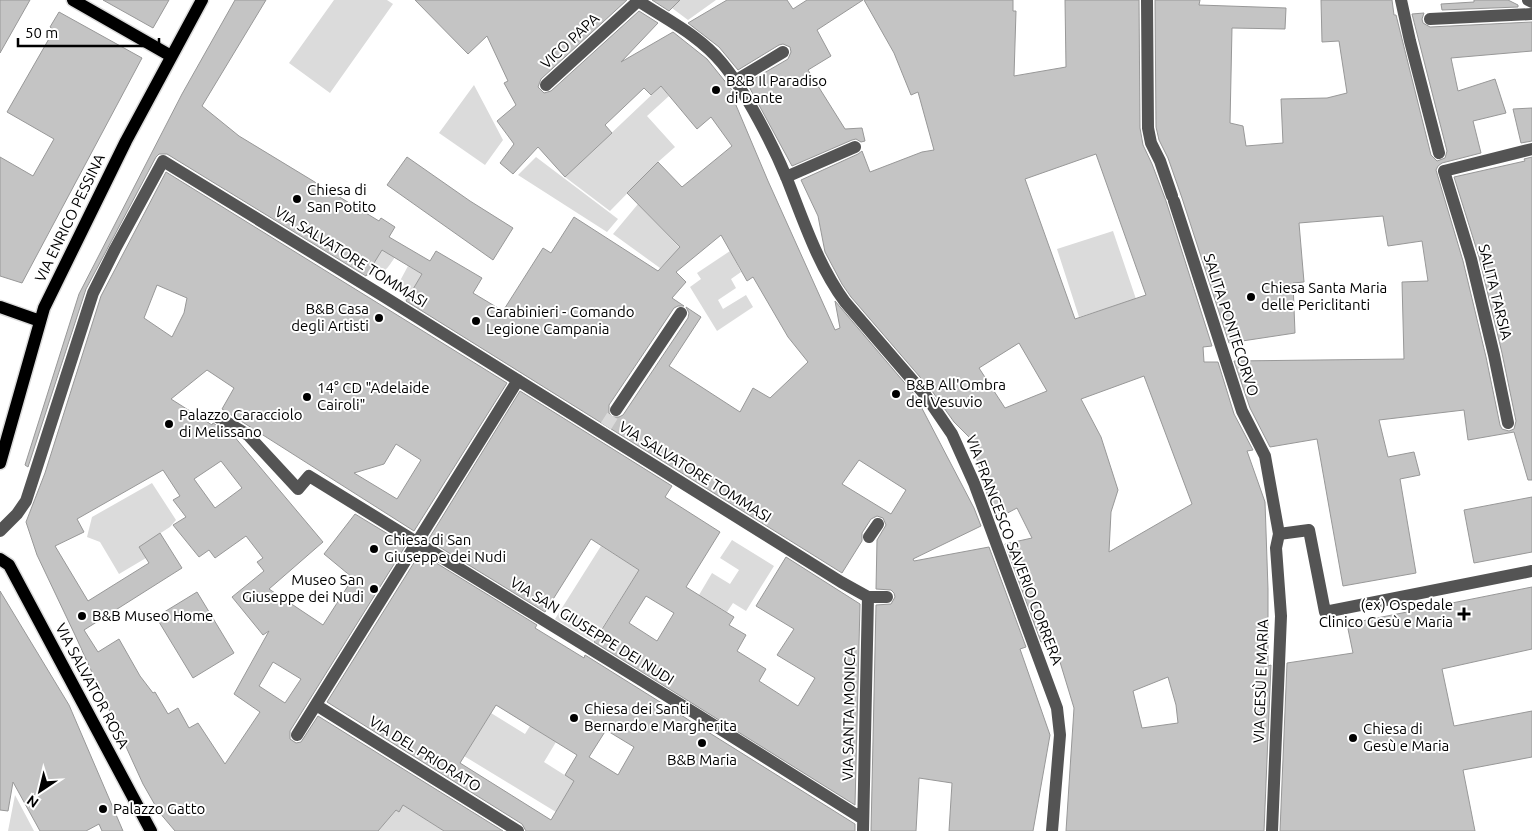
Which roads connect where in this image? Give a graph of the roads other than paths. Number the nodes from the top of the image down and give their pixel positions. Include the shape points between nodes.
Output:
1 (73, 0) edge
2 (202, 0) edge
3 (638, 0) edge
4 (1147, 0) edge
5 (1401, 0) edge
6 (1528, 0) edge
7 (1532, 2) edge
8 (1532, 14) edge
9 (1417, 20) junction
10 (783, 52) dead end
11 (171, 56) junction
12 (735, 82) junction
13 (546, 86) dead end
14 (854, 147) dead end
15 (1532, 148) edge
16 (1439, 153) dead end
17 (786, 177) junction
18 (0, 307) edge
19 (681, 313) dead end
20 (40, 321) junction
21 (518, 380) junction
22 (616, 410) tunnel mouth
23 (216, 416) dead end
24 (1508, 423) dead end
25 (0, 462) edge
26 (878, 524) dead end
27 (0, 531) edge
28 (1279, 534) junction
29 (869, 537) dead end
30 (418, 542) junction
31 (0, 559) edge
32 (1532, 571) edge
33 (868, 597) junction
34 (887, 598) dead end
35 (316, 705) junction
36 (297, 735) dead end
37 (863, 825) edge
38 (152, 831) edge
39 (518, 831) edge
40 (1052, 831) edge
41 (1272, 831) edge

1 - 11 main road
2 - 11 main road, VIA ENRICO PESSINA
3 - 12 street, VIA FRANCESCO SAVERIO CORRERA via 706,46
3 - 13 street, VICO PAPA
4 - 28 street, SALITA PONTECORVO via 1149,136 1173,199 1242,411 1265,456
5 - 9 street
6 - 7 street
8 - 9 street
9 - 16 street
10 - 12 street
11 - 20 main road, VIA ENRICO PESSINA via 126,141
12 - 17 street, VIA FRANCESCO SAVERIO CORRERA
14 - 17 street
15 - 24 street, SALITA TARSIA via 1444,171 1478,288
17 - 40 street, VIA FRANCESCO SAVERIO CORRERA via 814,249 834,287 940,414 967,466 1056,708 1060,735
18 - 20 main road
19 - 22 street
20 - 25 main road, VIA ENRICO PESSINA
21 - 27 street, VIA SALVATORE TOMMASI via 163,161 93,293 26,500 18,514
21 - 30 street
21 - 33 street, VIA SALVATORE TOMMASI via 604,429
23 - 30 street, VIA SAN GIUSEPPE DEI NUDI via 248,435 298,489 309,476
26 - 29 street
28 - 32 street via 1308,530 1325,612
28 - 41 street, VIA GESÙ E MARIA via 1276,548 1281,616
30 - 35 street
30 - 37 street, VIA SAN GIUSEPPE DEI NUDI
31 - 38 main road, VIA SALVATOR ROSA via 9,565
33 - 34 street
33 - 37 street, VIA SANTA MONICA
35 - 36 street
35 - 39 street, VIA DEL PRIORATO

